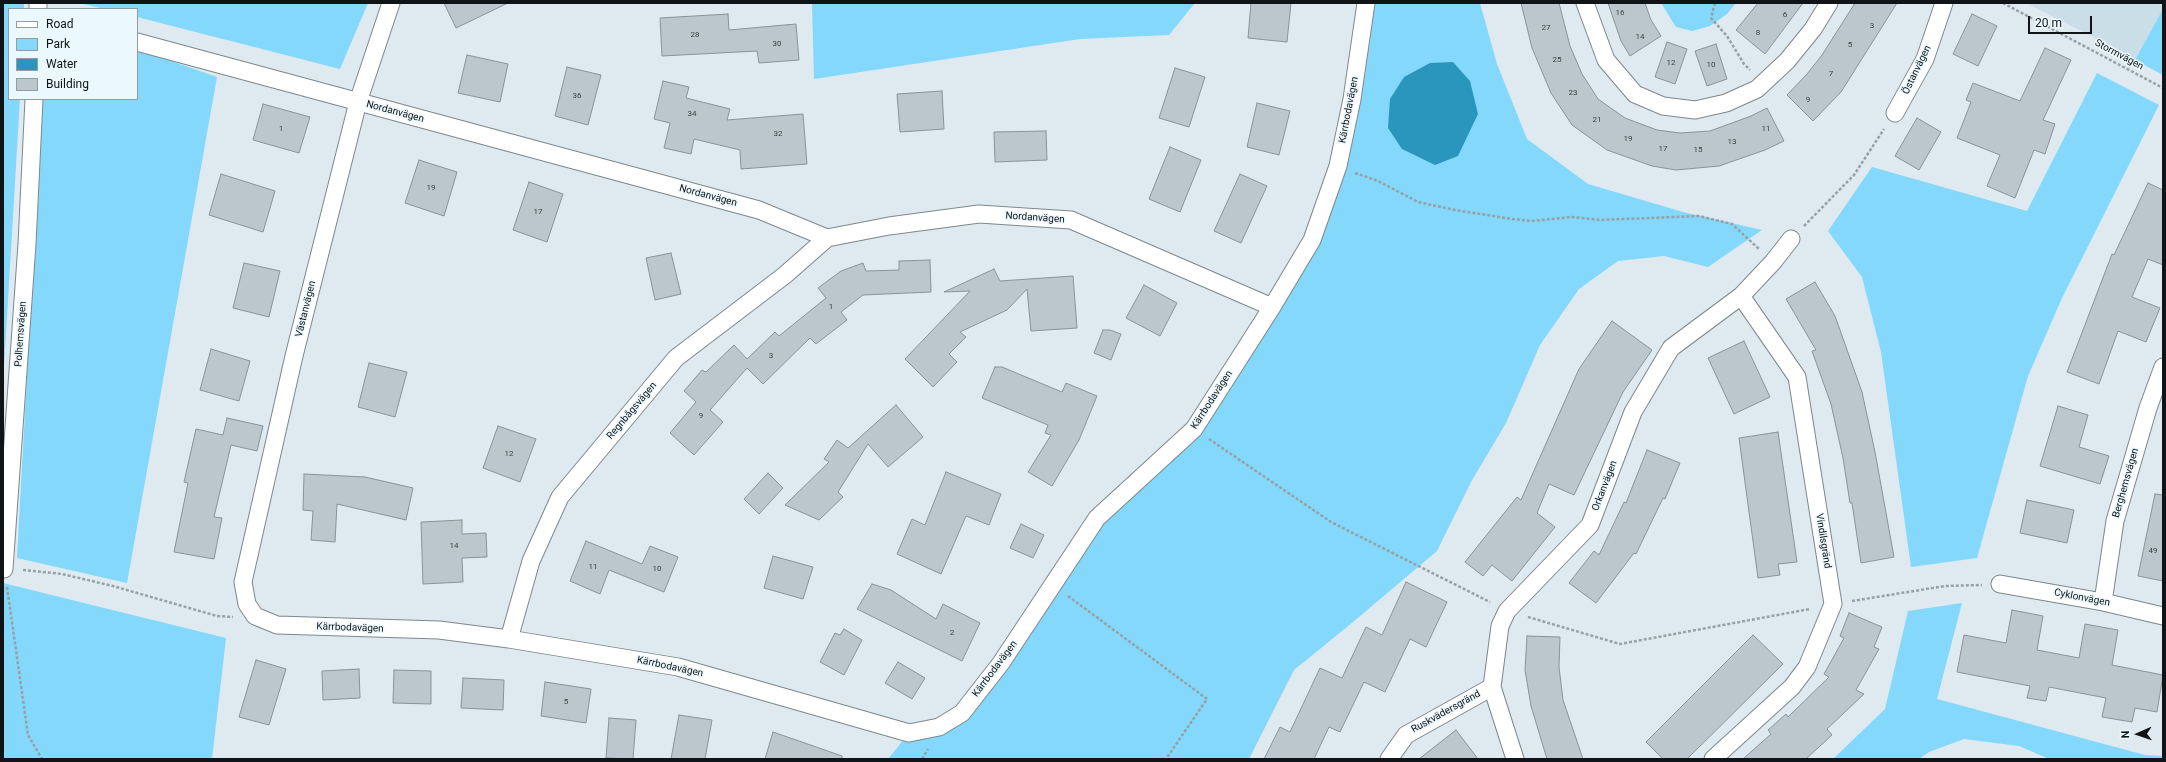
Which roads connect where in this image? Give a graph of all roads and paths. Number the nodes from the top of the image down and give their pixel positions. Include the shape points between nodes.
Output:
1 (391, 3) edge
2 (1366, 3) edge
3 (1585, 3) edge
4 (1715, 3) edge
5 (1829, 3) edge
6 (1944, 3) edge
7 (2003, 3) edge
8 (138, 42) edge
9 (1764, 82) junction
10 (2163, 88) edge
11 (34, 100) edge
12 (358, 102) junction
13 (1895, 113) joint
14 (1338, 166) junction
15 (827, 238) junction
16 (1791, 239) joint
17 (1773, 262) junction
18 (1742, 296) junction
19 (1272, 307) junction
20 (2163, 367) edge
21 (1194, 429) junction
22 (4, 568) junction
23 (2000, 584) joint
24 (1052, 585) junction
25 (2103, 602) junction
26 (1833, 604) junction
27 (1508, 611) junction
28 (255, 616) junction
29 (2163, 616) edge
30 (509, 639) junction
31 (1492, 687) junction
32 (42, 759) edge
33 (1166, 759) edge
34 (1389, 759) edge
35 (1515, 759) edge
36 (1713, 759) edge

1 - 12 street, Västanvägen
2 - 14 street, Kärrbodavägen via 1352,99
3 - 9 street via 1606,60 1635,94 1663,106 1695,110 1726,103 1757,89
4 - 9 path via 1711,18 1727,36 1744,64
5 - 9 street via 1813,29 1787,61
6 - 13 street, Östanvägen via 1924,59
7 - 10 path, Stormvägen
8 - 12 street, Nordanvägen
11 - 22 street, Polhemsvägen via 27,244
12 - 15 street, Nordanvägen via 760,210
12 - 28 street, Västanvägen via 294,356 243,582 247,604
13 - 16 path via 1854,175
14 - 17 path via 1378,181 1418,202 1512,219 1600,220 1699,216 1732,224
14 - 19 street, Kärrbodavägen via 1312,240
15 - 19 street, Nordanvägen via 889,226 978,214 1071,220
15 - 30 street, Regnbågsvägen via 785,275 676,358 560,497 531,560
16 - 17 street, Orkanvägen
17 - 18 street, Orkanvägen
18 - 26 street, Vindilsgränd via 1797,377
18 - 27 street, Orkanvägen via 1671,348 1633,412 1590,525
19 - 21 street, Kärrbodavägen
20 - 25 street, Berghemsvägen via 2114,521
21 - 24 street, Kärrbodavägen via 1097,518
21 - 27 path via 1331,522
22 - 28 path via 69,576 217,616
22 - 32 path via 28,734
23 - 25 street, Cyklonvägen
23 - 26 path via 1945,586
24 - 30 street, Kärrbodavägen via 1001,663 962,713 938,727 909,733 678,667
24 - 33 path via 1207,699
25 - 29 street, Cyklonvägen
26 - 27 path via 1620,644
26 - 36 street via 1807,667 1792,687
27 - 31 street, Orkanvägen via 1500,626
28 - 30 street, Kärrbodavägen via 277,625 439,630
31 - 34 street, Ruskvädersgränd via 1406,735
31 - 35 street, Orkanvägen

